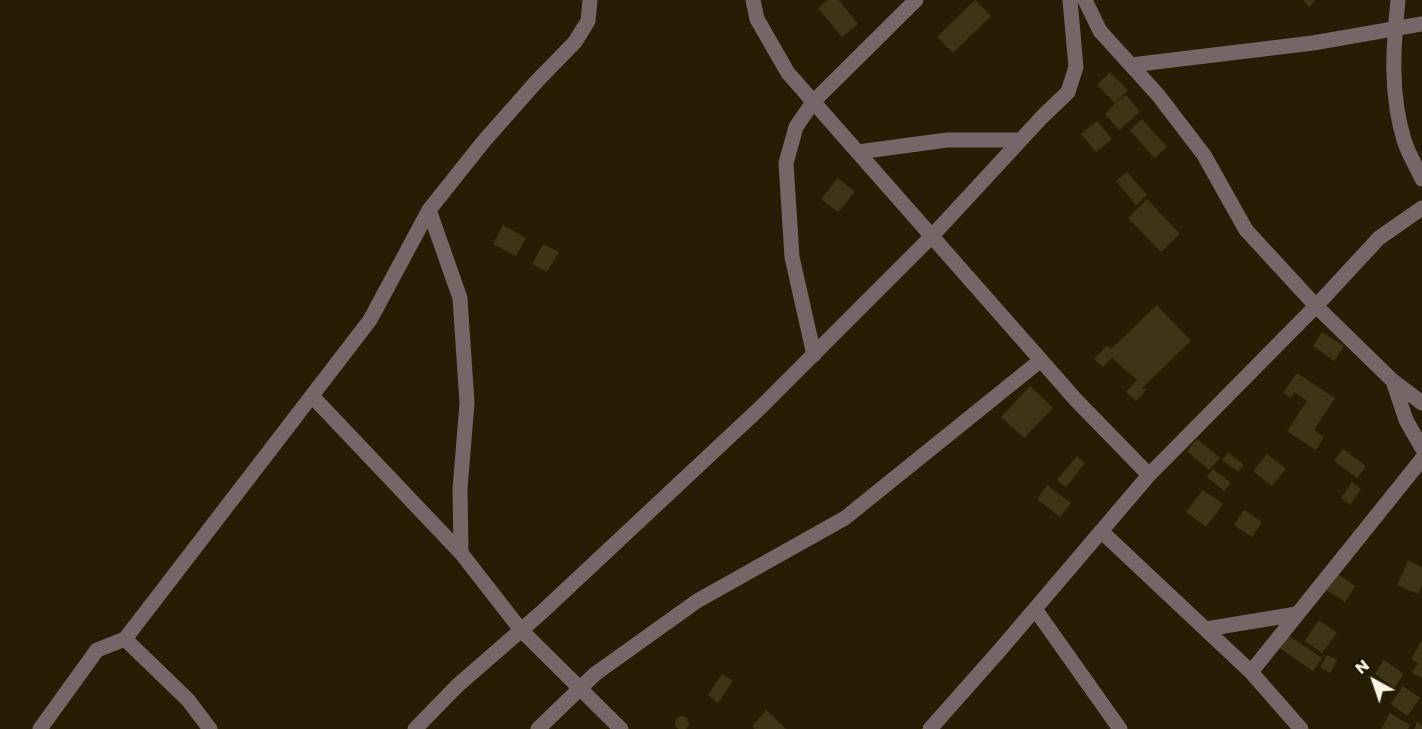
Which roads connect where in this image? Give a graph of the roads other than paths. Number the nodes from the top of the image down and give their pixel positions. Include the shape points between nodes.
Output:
1 (591, 0) edge
2 (753, 0) edge
3 (916, 0) edge
4 (1070, 0) edge
5 (1398, 0) edge
6 (1090, 3) edge
7 (1422, 24) edge
8 (1395, 28) junction
9 (1131, 65) junction
10 (813, 102) junction
11 (1021, 140) junction
12 (858, 152) junction
13 (1422, 179) edge
14 (1422, 208) edge
15 (429, 210) junction
16 (932, 236) junction
17 (1316, 306) junction
18 (813, 355) junction
19 (1041, 360) junction
20 (1393, 381) junction
21 (312, 396) junction
22 (1422, 403) edge
23 (1422, 448) edge
24 (1422, 459) edge
25 (1149, 475) junction
26 (1101, 531) junction
27 (461, 552) junction
28 (1035, 609) junction
29 (1297, 614) junction
30 (1206, 629) junction
31 (522, 630) junction
32 (125, 639) junction
33 (1251, 672) junction
34 (579, 689) junction
35 (40, 729) edge
36 (210, 729) edge
37 (416, 729) edge
38 (538, 729) edge
39 (621, 729) edge
40 (930, 729) edge
41 (1120, 729) edge
42 (1301, 729) edge

1 - 15 street via 588,21 575,42 484,141
2 - 10 street via 757,19 788,74
3 - 10 street
4 - 11 street via 1076,67 1068,92
5 - 8 street
6 - 9 street via 1100,31
7 - 8 street
8 - 9 street via 1313,43
8 - 13 street via 1392,56 1404,141
9 - 17 street via 1204,155 1246,230
10 - 12 street
10 - 18 street via 796,127 786,163 792,257
11 - 12 street via 947,140
11 - 16 street
12 - 16 street
14 - 17 street via 1379,238
15 - 21 street via 370,320
15 - 27 street via 460,298 467,403 460,489
16 - 18 street
16 - 19 street
17 - 20 street
17 - 25 street
18 - 31 street
19 - 25 street
19 - 34 street via 846,518 697,601
20 - 22 street
20 - 23 street via 1406,420
21 - 27 street
21 - 32 street
24 - 29 street
25 - 26 street
26 - 28 street
26 - 30 street
27 - 31 street
28 - 40 street
28 - 41 street
29 - 30 street
29 - 33 street
30 - 33 street
31 - 34 street
31 - 37 street via 458,685
32 - 35 street via 98,650
32 - 36 street via 188,700
33 - 42 street
34 - 38 street
34 - 39 street

